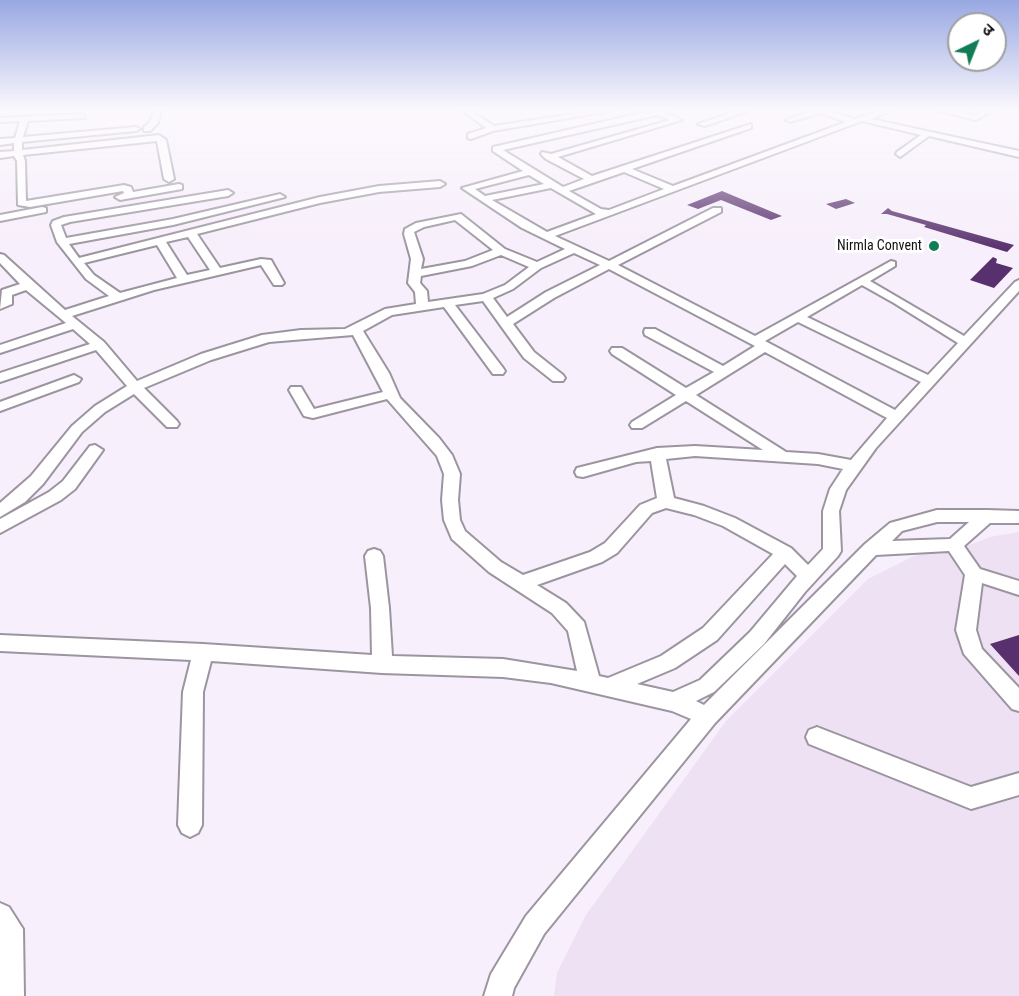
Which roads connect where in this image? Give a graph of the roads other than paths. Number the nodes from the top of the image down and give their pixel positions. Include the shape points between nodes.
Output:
1 (19, 157) edge
2 (166, 157) edge
3 (509, 157) edge
4 (550, 157) edge
5 (658, 157) edge
6 (759, 157) edge
7 (625, 169) junction
8 (531, 172) junction
9 (170, 179) dead end
10 (592, 180) junction
11 (440, 184) dead end
12 (179, 187) dead end
13 (557, 188) junction
14 (674, 190) junction
15 (228, 193) dead end
16 (129, 196) junction
17 (280, 196) dead end
18 (483, 199) junction
19 (717, 210) dead end
20 (610, 213) junction
21 (0, 218) edge
22 (190, 232) junction
23 (545, 236) junction
24 (159, 240) junction
25 (62, 242) junction
26 (573, 249) junction
27 (501, 251) junction
28 (0, 256) edge
29 (75, 262) junction
30 (891, 264) dead end
31 (608, 265) junction
32 (537, 266) junction
33 (217, 272) junction
34 (415, 274) junction
35 (184, 279) junction
36 (862, 281) junction
37 (278, 283) dead end
38 (28, 285) junction
39 (1017, 289) edge
40 (117, 297) junction
41 (486, 297) junction
42 (447, 303) junction
43 (0, 305) edge
44 (422, 306) junction
45 (64, 314) junction
46 (797, 317) junction
47 (76, 324) junction
48 (505, 324) junction
49 (356, 330) junction
50 (650, 332) dead end
51 (966, 342) junction
52 (758, 344) junction
53 (99, 345) junction
54 (0, 349) edge
55 (617, 351) dead end
56 (498, 371) dead end
57 (723, 371) junction
58 (0, 378) edge
59 (74, 378) dead end
60 (558, 378) dead end
61 (931, 382) junction
62 (135, 387) junction
63 (296, 390) dead end
64 (687, 393) junction
65 (391, 394) junction
66 (0, 407) edge
67 (896, 417) junction
68 (172, 424) dead end
69 (638, 424) dead end
70 (95, 450) dead end
71 (657, 453) junction
72 (783, 456) junction
73 (854, 466) junction
74 (583, 472) dead end
75 (666, 502) junction
76 (0, 511) edge
77 (987, 516) junction
78 (1019, 517) edge
79 (0, 527) edge
80 (954, 545) junction
81 (871, 549) junction
82 (785, 553) junction
83 (374, 556) dead end
84 (974, 574) junction
85 (808, 576) junction
86 (522, 584) junction
87 (1019, 588) edge
88 (0, 643) edge
89 (203, 652) junction
90 (382, 664) junction
91 (599, 685) junction
92 (674, 702) junction
93 (1019, 702) edge
94 (707, 716) junction
95 (818, 737) dead end
96 (1019, 784) edge
97 (189, 825) dead end
98 (0, 916) edge
99 (10, 996) edge
100 (498, 996) edge

1 - 16 street via 21,201 25,204 124,188
2 - 9 street
3 - 8 street
4 - 10 street
5 - 7 street
6 - 14 street
7 - 10 street
7 - 14 street
8 - 13 street
8 - 18 street via 467,188
10 - 13 street
11 - 22 street via 348,194
12 - 16 street
13 - 18 street
13 - 20 street via 599,212
14 - 20 street
15 - 25 street via 61,220 56,225
16 - 21 street
17 - 25 street via 173,222
18 - 23 street
19 - 31 street
20 - 23 street
22 - 24 street
22 - 33 street
23 - 26 street
24 - 29 street
24 - 35 street
25 - 29 street
26 - 31 street
26 - 32 street
27 - 32 street
27 - 34 street via 459,266
27 - 34 street via 460,218 449,217 410,231 417,259
28 - 38 street
29 - 40 street
30 - 36 street
31 - 48 street
31 - 52 street
32 - 41 street via 509,287
33 - 35 street
33 - 37 street via 265,262
34 - 44 street
35 - 40 street
36 - 46 street
36 - 51 street
38 - 43 street via 6,293 8,301
38 - 45 street
39 - 51 street
40 - 45 street
41 - 42 street
41 - 48 street
42 - 44 street
42 - 56 street
44 - 49 street via 380,315
45 - 47 street
46 - 52 street
46 - 61 street
47 - 53 street
47 - 54 street
48 - 60 street via 529,355
49 - 62 street via 267,338 206,357
49 - 65 street
50 - 57 street
51 - 61 street
52 - 57 street
52 - 67 street
53 - 58 street
53 - 62 street
55 - 64 street
57 - 64 street
59 - 66 street
61 - 67 street
62 - 68 street
62 - 76 street via 77,429 37,480
63 - 65 street via 313,414
64 - 69 street
64 - 72 street
65 - 86 street via 444,455 452,474 452,520 458,535
67 - 73 street
70 - 79 street via 69,485
71 - 72 street
71 - 74 street
71 - 75 street
72 - 73 street
73 - 85 street via 838,489 831,511 832,551
75 - 82 street via 729,522
75 - 86 street via 646,509 610,548 596,557
77 - 78 street
77 - 80 street
77 - 81 street via 937,516 909,522 896,527
80 - 81 street
80 - 84 street
81 - 94 street
82 - 85 street
82 - 91 street via 710,634 668,662
83 - 90 street
84 - 87 street
84 - 93 street via 966,630 971,646
85 - 92 street via 757,638 707,686
86 - 91 street via 559,609 578,628
88 - 89 street
89 - 90 street
89 - 97 street via 193,692
90 - 91 street via 503,668
91 - 92 street
92 - 94 street
94 - 100 street via 534,925
95 - 96 street via 971,798
98 - 99 street via 10,929

